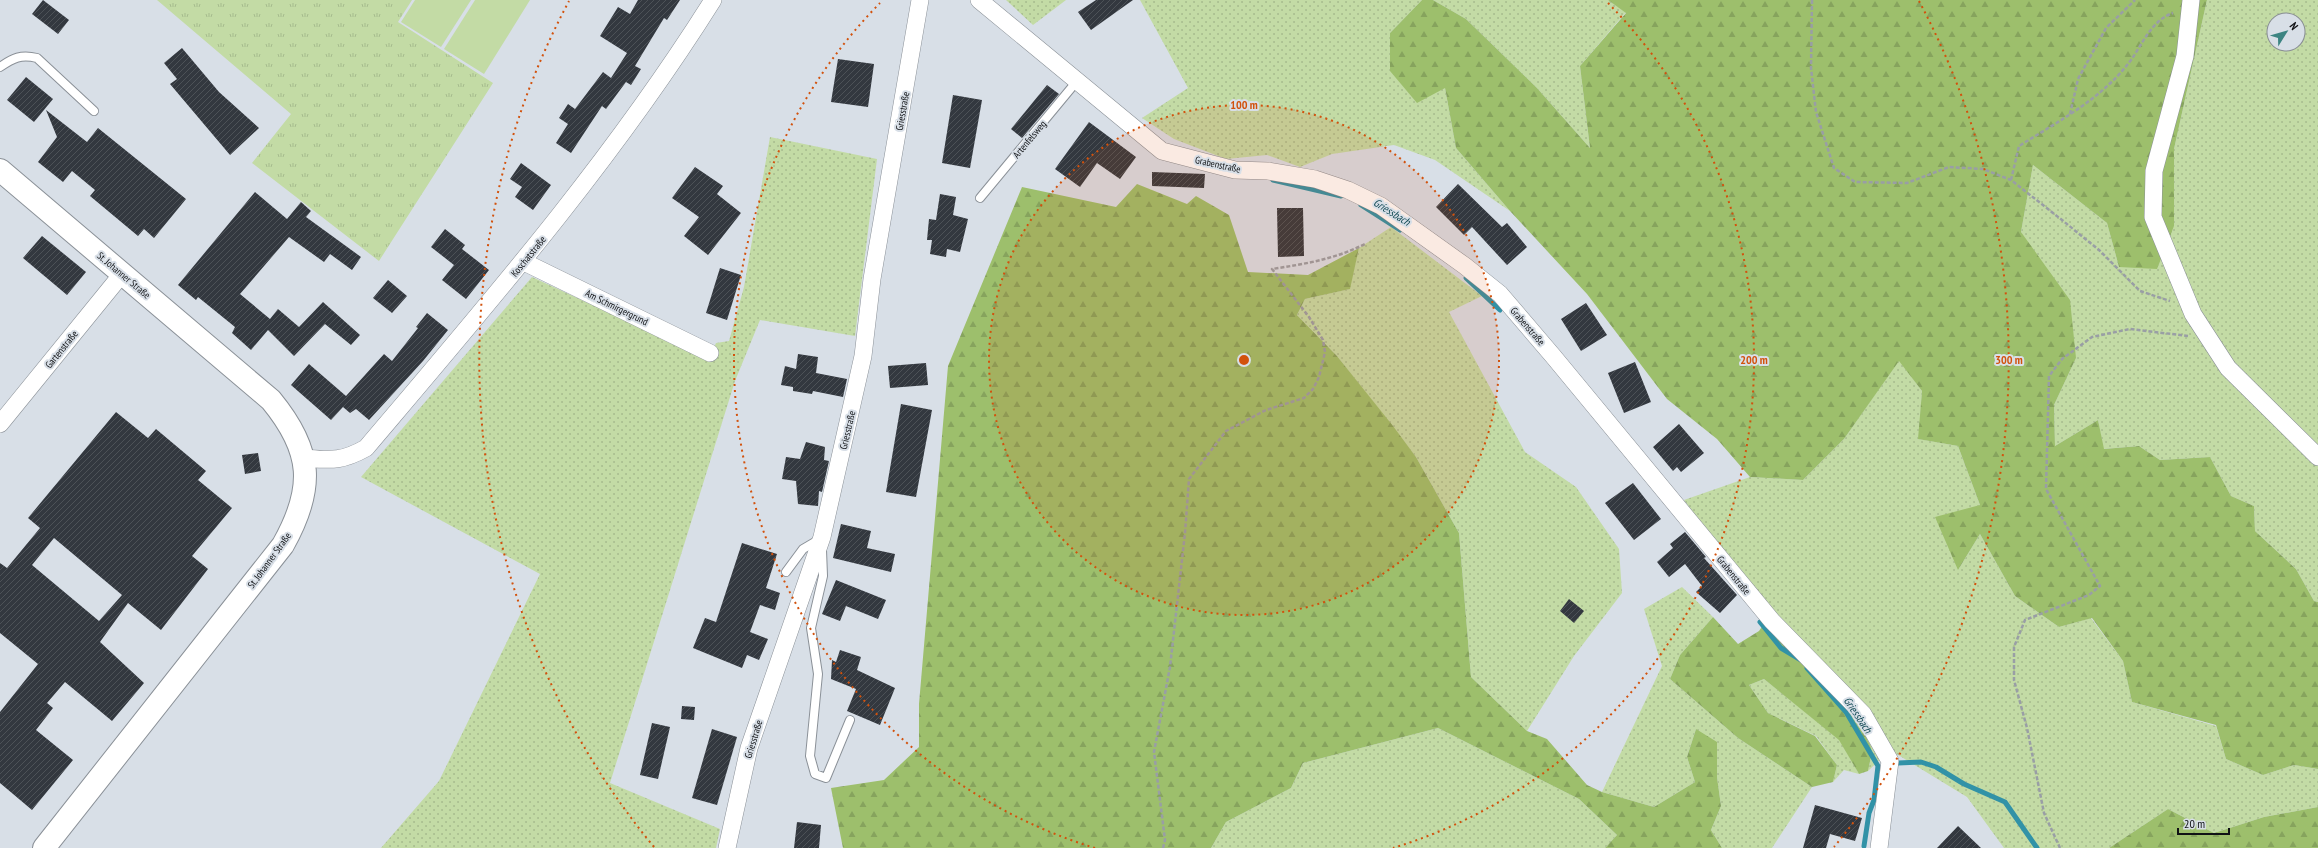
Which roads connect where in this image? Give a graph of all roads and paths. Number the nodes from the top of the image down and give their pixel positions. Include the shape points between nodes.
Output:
1 (713, 0) edge
2 (920, 0) edge
3 (979, 0) edge
4 (1812, 0) edge
5 (2135, 0) edge
6 (2191, 3) edge
7 (0, 68) edge
8 (1077, 81) junction
9 (94, 111) dead end
10 (2070, 114) junction
11 (0, 170) edge
12 (2011, 180) junction
13 (980, 198) dead end
14 (1365, 244) dead end
15 (524, 262) junction
16 (122, 274) junction
17 (2197, 321) junction
18 (710, 353) dead end
19 (0, 424) edge
20 (2318, 457) edge
21 (303, 458) junction
22 (822, 537) junction
23 (786, 572) dead end
24 (850, 720) dead end
25 (44, 848) edge
26 (727, 848) edge
27 (1163, 848) edge
28 (1879, 848) edge
29 (2060, 848) edge

1 - 15 street, Koschatstraße via 585,184
2 - 22 street, Griesstraße via 872,279 863,356
3 - 8 street, Grabenstraße
4 - 12 path via 1811,68 1816,112 1834,168 1855,182 1907,183 1949,167 1983,169
5 - 10 path via 2106,28 2078,79
6 - 10 path via 2154,24 2110,85
6 - 17 street via 2185,56 2154,171 2153,217
7 - 9 lane via 14,58 25,55 37,58
8 - 13 lane, Artenfelsweg
8 - 28 street, Grabenstraße via 1162,151 1235,170 1268,171 1315,179 1348,190 1381,206 1500,294 1772,621 1863,714 1890,761
10 - 12 path via 2019,146
11 - 16 street, St. Johanner Straße
12 - 17 path via 2099,250 2140,291 2166,299
14 - 27 path via 1315,263 1272,268 1323,340 1325,352 1319,377 1304,398 1266,410 1226,431 1189,479 1186,533 1172,651 1154,752 1165,840
15 - 18 street, Am Schmirgergrund
15 - 21 street, Koschatstraße via 366,448 353,456 339,460
16 - 19 street, Gartenstraße
16 - 21 street, St. Johanner Straße via 271,400 295,435
17 - 20 street via 2228,368
17 - 29 path via 2186,337 2130,329 2092,337 2062,359 2049,376 2046,489 2100,586 2089,595 2026,620 2014,647 2014,680 2027,728 2044,813
21 - 25 street, St. Johanner Straße via 303,500 296,522 283,545
22 - 23 lane via 803,549
22 - 24 lane via 823,576 811,628 818,674 810,756 815,774 826,778
22 - 26 street, Griesstraße via 749,748

